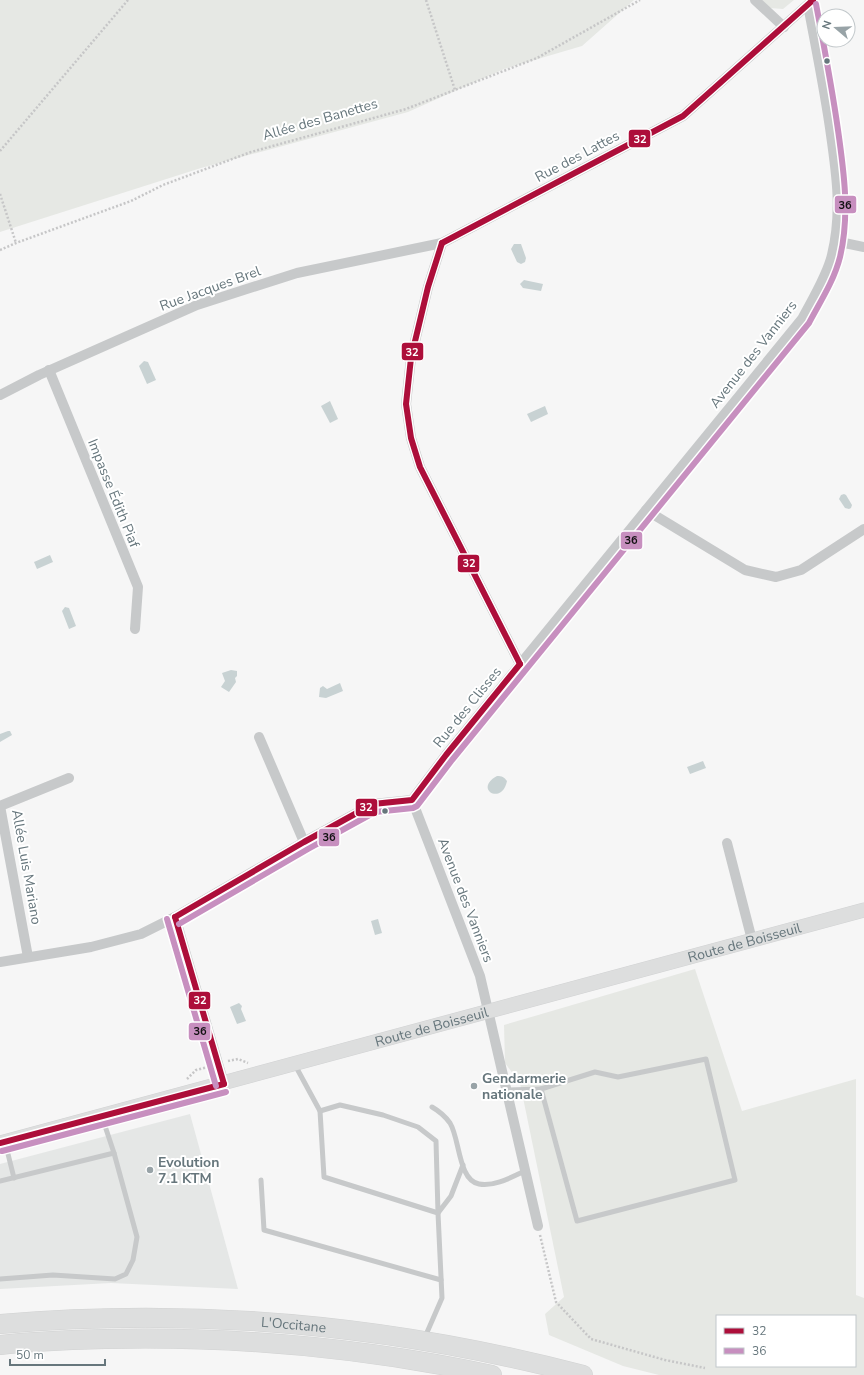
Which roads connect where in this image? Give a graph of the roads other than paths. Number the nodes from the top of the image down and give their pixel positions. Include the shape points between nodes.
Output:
1 (755, 0) edge
2 (811, 3) edge
3 (784, 26) junction
4 (835, 241) junction
5 (442, 243) junction
6 (864, 247) edge
7 (49, 370) junction
8 (0, 395) edge
9 (646, 510) junction
10 (864, 529) edge
11 (135, 629) dead end
12 (520, 664) junction
13 (259, 738) dead end
14 (69, 778) dead end
15 (412, 800) junction
16 (304, 842) junction
17 (727, 843) dead end
18 (864, 910) edge
19 (175, 917) junction
20 (752, 940) junction
21 (28, 957) junction
22 (0, 962) edge
23 (489, 1011) junction
24 (294, 1064) junction
25 (224, 1084) junction
26 (541, 1089) junction
27 (507, 1090) junction
28 (432, 1107) dead end
29 (320, 1111) junction
30 (102, 1117) junction
31 (3, 1143) edge
32 (114, 1153) junction
33 (463, 1165) junction
34 (525, 1171) junction
35 (14, 1178) junction
36 (261, 1180) dead end
37 (0, 1181) edge
38 (438, 1213) junction
39 (538, 1226) road end
40 (0, 1279) edge
41 (441, 1280) junction
42 (0, 1324) edge
43 (424, 1340) junction
44 (0, 1344) edge
45 (492, 1375) edge
46 (583, 1375) edge

1 - 3 street
2 - 3 street, Rue des Lattes
2 - 4 street, Avenue des Vanniers via 838,180
3 - 5 street, Rue des Lattes via 683,116
4 - 6 street
4 - 9 street, Avenue des Vanniers via 832,257 802,318
5 - 7 street, Rue Jacques Brel via 297,273 197,304
5 - 12 street, Rue des Clisses via 428,287 411,358 406,404 411,438 420,467
7 - 8 street, Rue Jacques Brel
7 - 11 street, Impasse Édith Piaf via 138,587
9 - 10 street via 745,570 776,577 801,570
9 - 12 street, Avenue des Vanniers
12 - 15 street, Rue des Clisses
13 - 16 street
14 - 21 street, Allée Luis Mariano via 0,806
15 - 16 street via 374,804
15 - 23 street, Avenue des Vanniers via 480,976
16 - 19 street
17 - 20 street
18 - 20 main road, Route de Boisseuil
19 - 21 street via 141,934 91,947
19 - 25 street
20 - 23 main road, Route de Boisseuil
21 - 22 street
23 - 24 main road, Route de Boisseuil
23 - 27 street, Avenue des Vanniers
24 - 25 main road, Route de Boisseuil
24 - 29 lane
25 - 30 main road, Route de Boisseuil
26 - 26 lane via 595,1072 618,1077 706,1059 735,1180 577,1221
26 - 27 lane
27 - 34 street, Avenue des Vanniers
28 - 33 lane via 450,1123
29 - 38 lane via 324,1177
29 - 38 lane via 340,1105 382,1115 418,1126 436,1141
30 - 31 main road, Route de Boisseuil
30 - 32 lane
31 - 35 lane
32 - 35 lane
32 - 40 lane via 137,1237 133,1260 126,1274 115,1279 53,1275
33 - 34 lane via 465,1175 479,1184 506,1179
33 - 38 lane via 451,1196
34 - 39 street, Avenue des Vanniers
35 - 37 lane
36 - 41 lane via 264,1230
38 - 41 lane
41 - 43 lane via 442,1298
42 - 43 highway, L'Occitane via 128,1318 226,1319 334,1328
43 - 46 highway, L'Occitane
44 - 45 highway, L'Occitane via 135,1339 231,1341 350,1351

